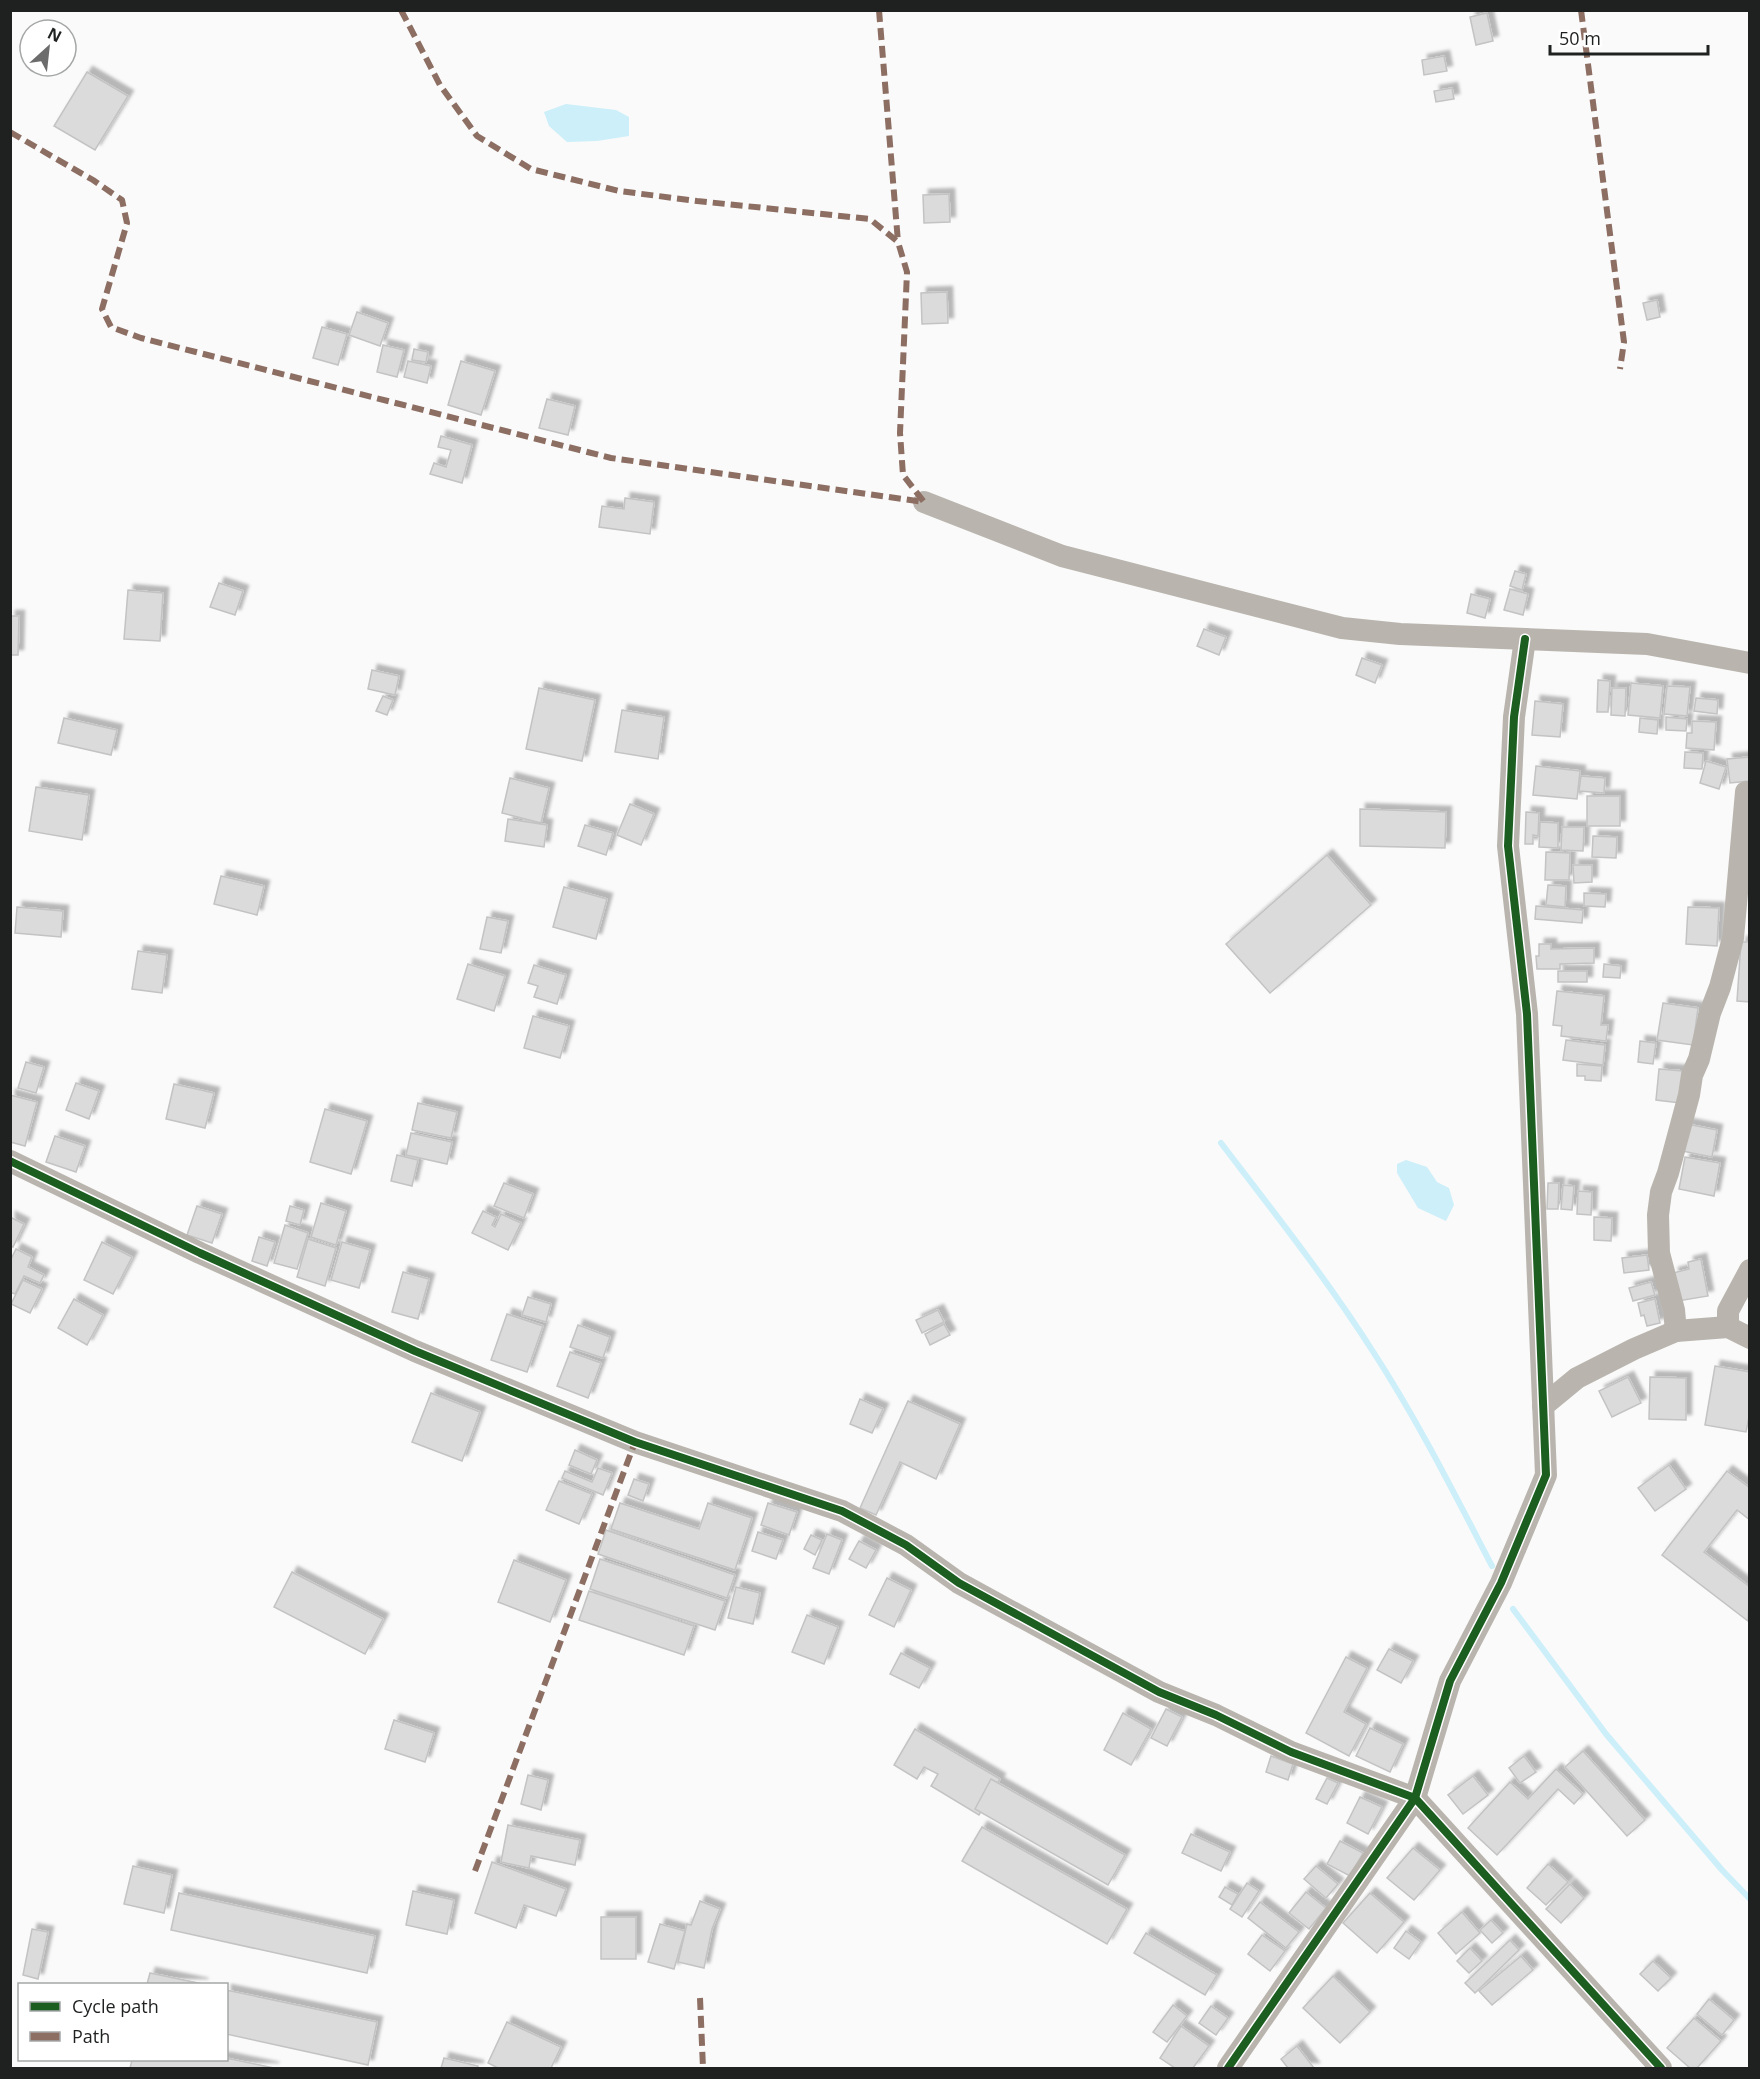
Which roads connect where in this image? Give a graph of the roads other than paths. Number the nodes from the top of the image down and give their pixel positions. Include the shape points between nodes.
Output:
1 (924, 502) dead end
2 (1525, 639) junction
3 (1749, 663) edge
4 (1746, 792) dead end
5 (10, 1161) edge
6 (1749, 1270) edge
7 (1728, 1327) junction
8 (1676, 1330) junction
9 (1749, 1338) edge
10 (1543, 1406) junction
11 (1415, 1798) junction
12 (1228, 2068) edge
13 (1661, 2068) edge

1 - 2 street via 1062,556 1342,628
2 - 3 street via 1647,644
2 - 10 street via 1514,717 1508,846 1527,1014
4 - 8 street via 1733,938 1660,1192 1659,1253
5 - 11 street via 415,1351 635,1442 842,1511 906,1545 960,1583 1159,1692 1291,1752
6 - 7 street via 1728,1311
7 - 8 street
7 - 9 street
8 - 10 street via 1577,1378
10 - 11 street via 1546,1475 1501,1583 1450,1681
11 - 12 street
11 - 13 street

